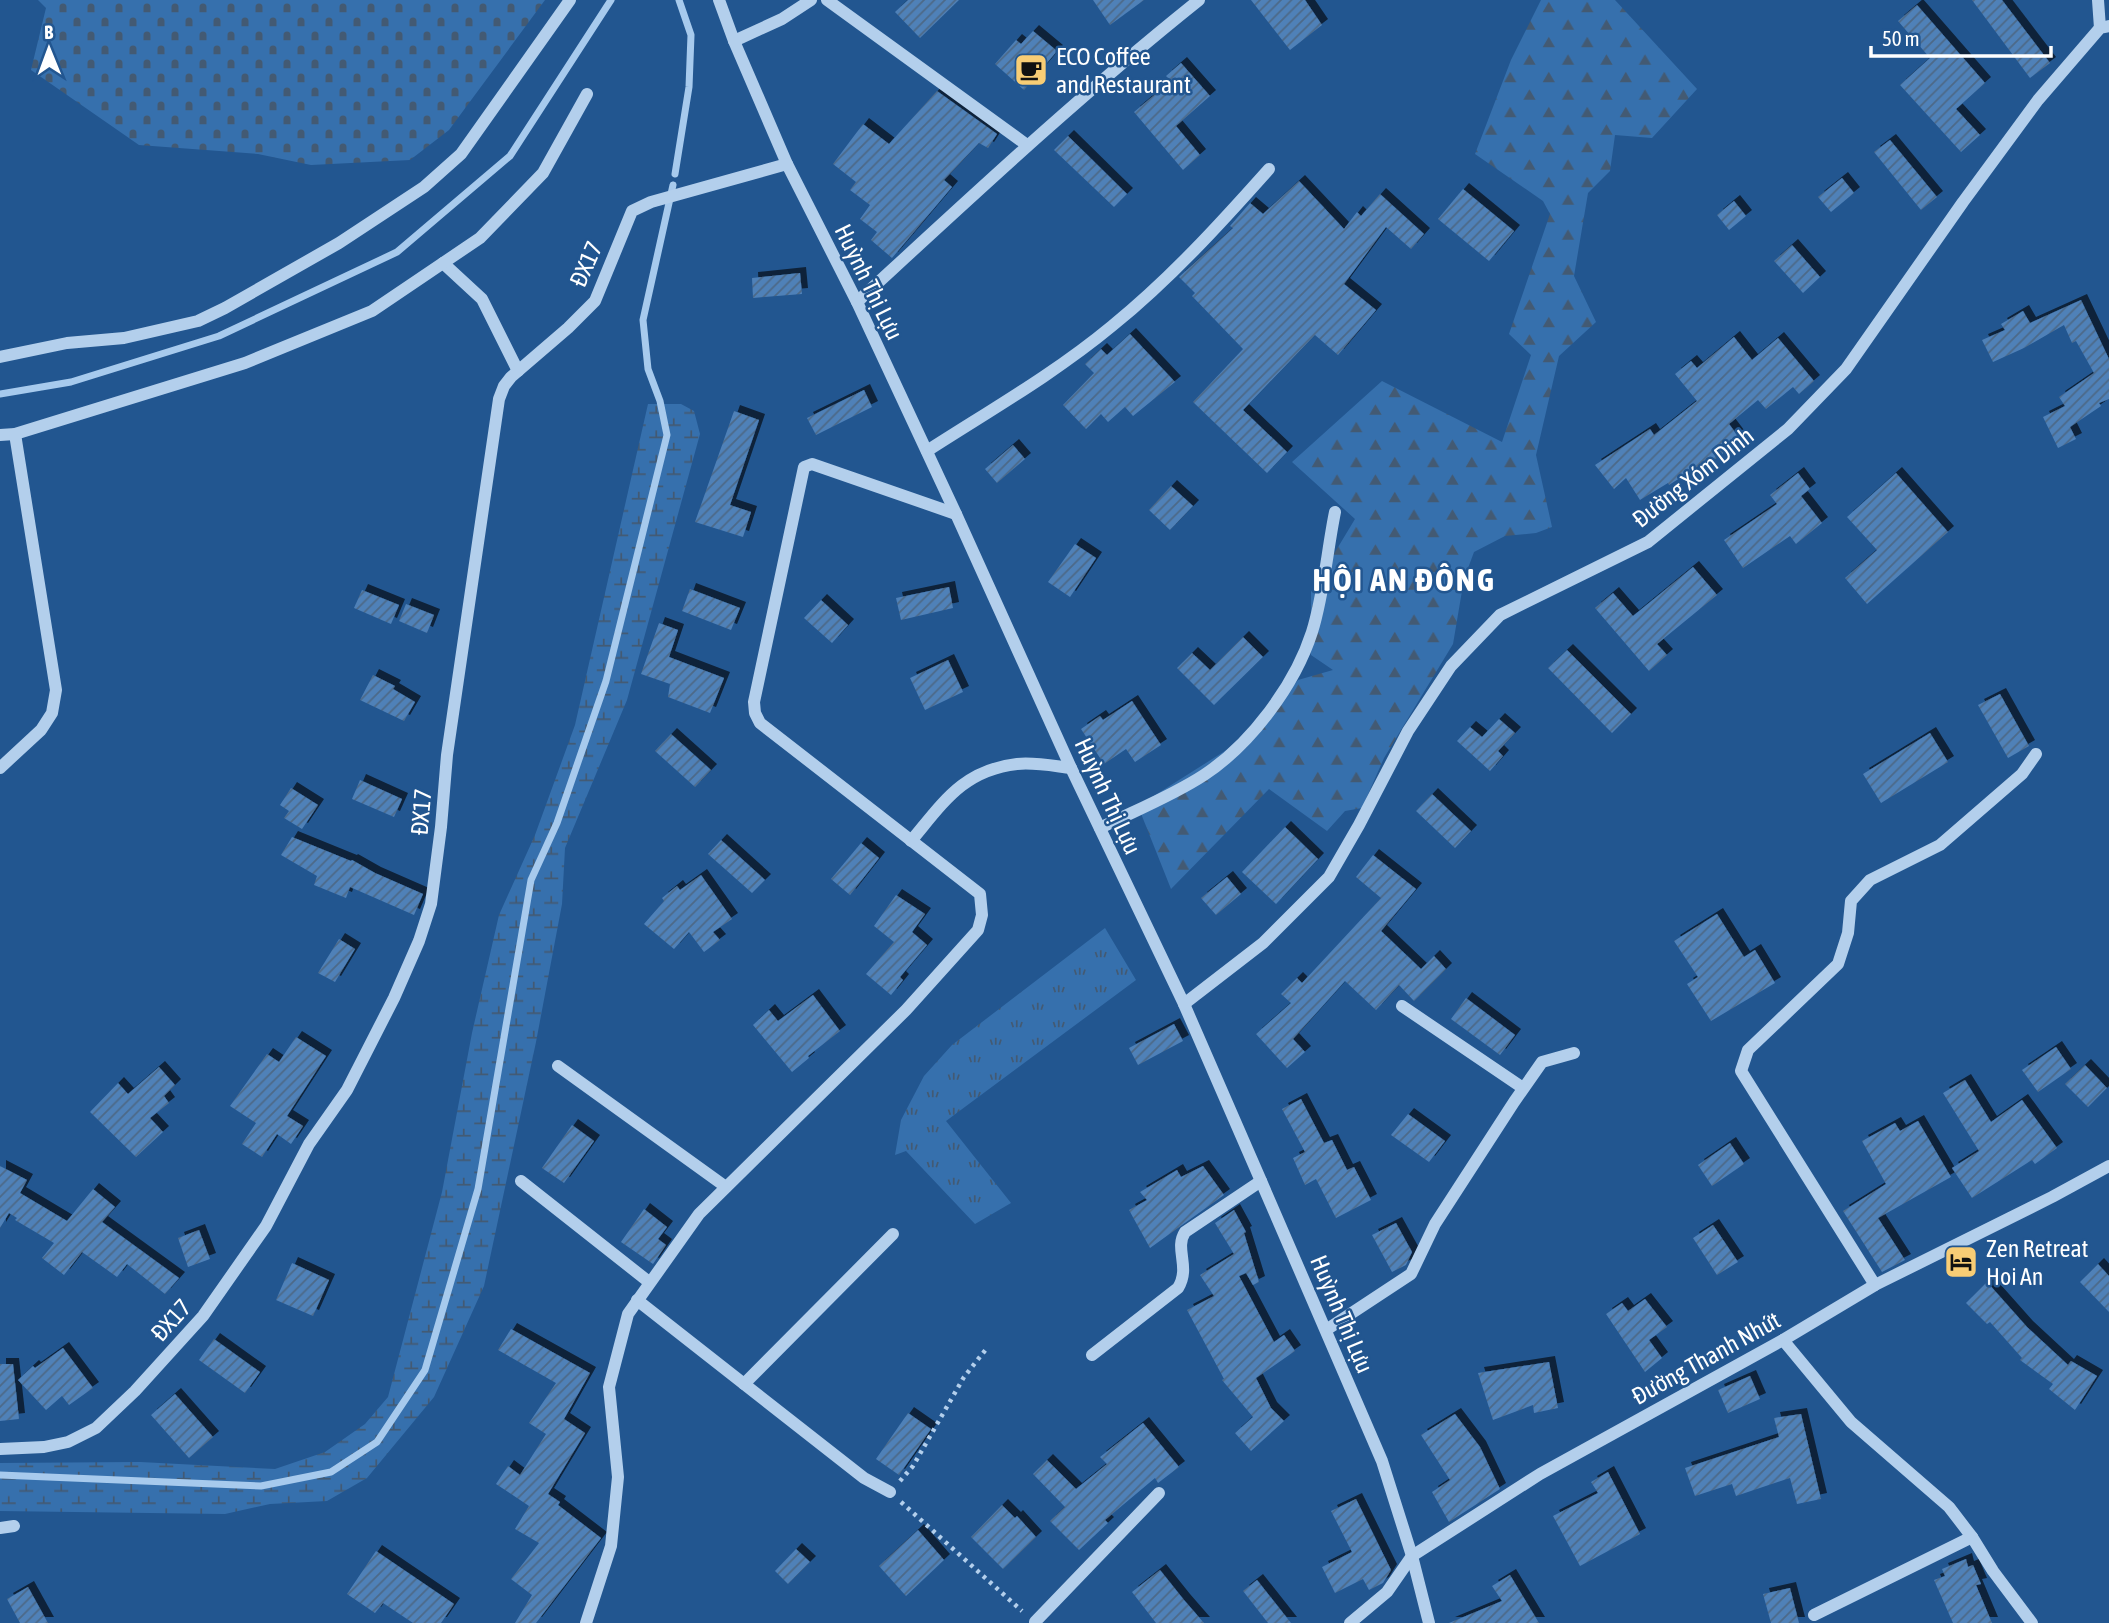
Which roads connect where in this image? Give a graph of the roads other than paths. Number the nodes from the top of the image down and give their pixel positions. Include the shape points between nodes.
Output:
1 (570, 0) edge
2 (719, 0) edge
3 (811, 0) edge
4 (827, 0) edge
5 (1199, 0) edge
6 (2098, 0) edge
7 (2104, 27) edge
8 (734, 41) junction
9 (587, 94) dead end
10 (1027, 145) junction
11 (787, 164) junction
12 (1269, 169) dead end
13 (443, 263) junction
14 (857, 302) junction
15 (0, 357) edge
16 (518, 371) junction
17 (15, 434) junction
18 (0, 435) edge
19 (927, 451) junction
20 (1335, 512) dead end
21 (957, 514) junction
22 (2036, 754) dead end
23 (0, 768) edge
24 (1071, 768) junction
25 (1100, 828) junction
26 (911, 841) junction
27 (1184, 1004) junction
28 (1402, 1006) dead end
29 (1574, 1053) dead end
30 (558, 1066) dead end
31 (1522, 1088) junction
32 (2109, 1166) edge
33 (521, 1181) dead end
34 (1261, 1181) junction
35 (726, 1188) junction
36 (893, 1234) dead end
37 (649, 1282) junction
38 (1875, 1285) junction
39 (637, 1300) junction
40 (1325, 1330) junction
41 (1783, 1340) junction
42 (1092, 1355) dead end
43 (744, 1384) junction
44 (0, 1449) edge
45 (890, 1492) road end
46 (1159, 1493) dead end
47 (14, 1526) dead end
48 (0, 1528) edge
49 (1972, 1537) junction
50 (1412, 1556) junction
51 (1814, 1615) dead end
52 (1035, 1622) edge
53 (586, 1623) edge
54 (1350, 1623) edge
55 (1429, 1623) edge
56 (2032, 1623) edge

1 - 15 street via 461,154 424,187 339,243 198,321
2 - 8 street, Huỳnh Thị Lựu
3 - 8 street
4 - 10 street
5 - 10 street
6 - 7 street
7 - 27 street, Đường Xóm Dinh via 2038,100 1846,369 1788,429 1648,542 1500,615 1451,666 1429,698 1329,877 1263,943
8 - 11 street, Huỳnh Thị Lựu
9 - 13 street via 543,173 480,238
10 - 14 street
11 - 14 street, Huỳnh Thị Lựu
11 - 16 street, ĐX17 via 632,211 595,301
12 - 19 street via 1199,246 1113,326
13 - 16 street via 482,299
13 - 17 street via 372,311 245,363
14 - 19 street, Huỳnh Thị Lựu
16 - 44 street, ĐX17 via 499,400 447,755 431,904 394,998 347,1090 309,1144 266,1226 203,1316 96,1428 68,1442
17 - 18 street
17 - 23 street via 56,690 52,713 41,730
19 - 21 street, Huỳnh Thị Lựu
20 - 25 street via 1305,652 1264,718 1242,744 1203,776
21 - 24 street, Huỳnh Thị Lựu
21 - 26 street via 812,464 804,467 754,702 760,723
22 - 38 street via 2021,774 1940,845 1870,880 1851,901 1848,933 1838,964 1748,1050 1741,1071
24 - 25 street, Huỳnh Thị Lựu
24 - 26 street via 1019,763 986,770 957,787
25 - 27 street, Huỳnh Thị Lựu
26 - 35 street via 980,894 978,930 906,1010
27 - 34 street, Huỳnh Thị Lựu
28 - 31 street
29 - 31 street via 1542,1062
30 - 35 street
31 - 40 street via 1435,1224 1411,1274
32 - 38 street, Đường Thanh Nhứt
33 - 37 street
34 - 40 street, Huỳnh Thị Lựu
34 - 42 street via 1185,1231 1180,1242 1185,1270 1178,1288
35 - 37 street via 699,1214
36 - 43 street
37 - 39 street
38 - 41 street, Đường Thanh Nhứt
39 - 43 street
39 - 53 street via 628,1314 609,1388 618,1477 611,1546
40 - 50 street, Huỳnh Thị Lựu via 1382,1461
41 - 49 street via 1851,1422 1949,1507
41 - 50 street, Đường Thanh Nhứt via 1540,1474
43 - 45 street via 864,1478
46 - 52 street
47 - 48 street
49 - 51 street
49 - 56 street
50 - 54 street, Đường Thanh Nhứt via 1387,1592
50 - 55 street, Huỳnh Thị Lựu

